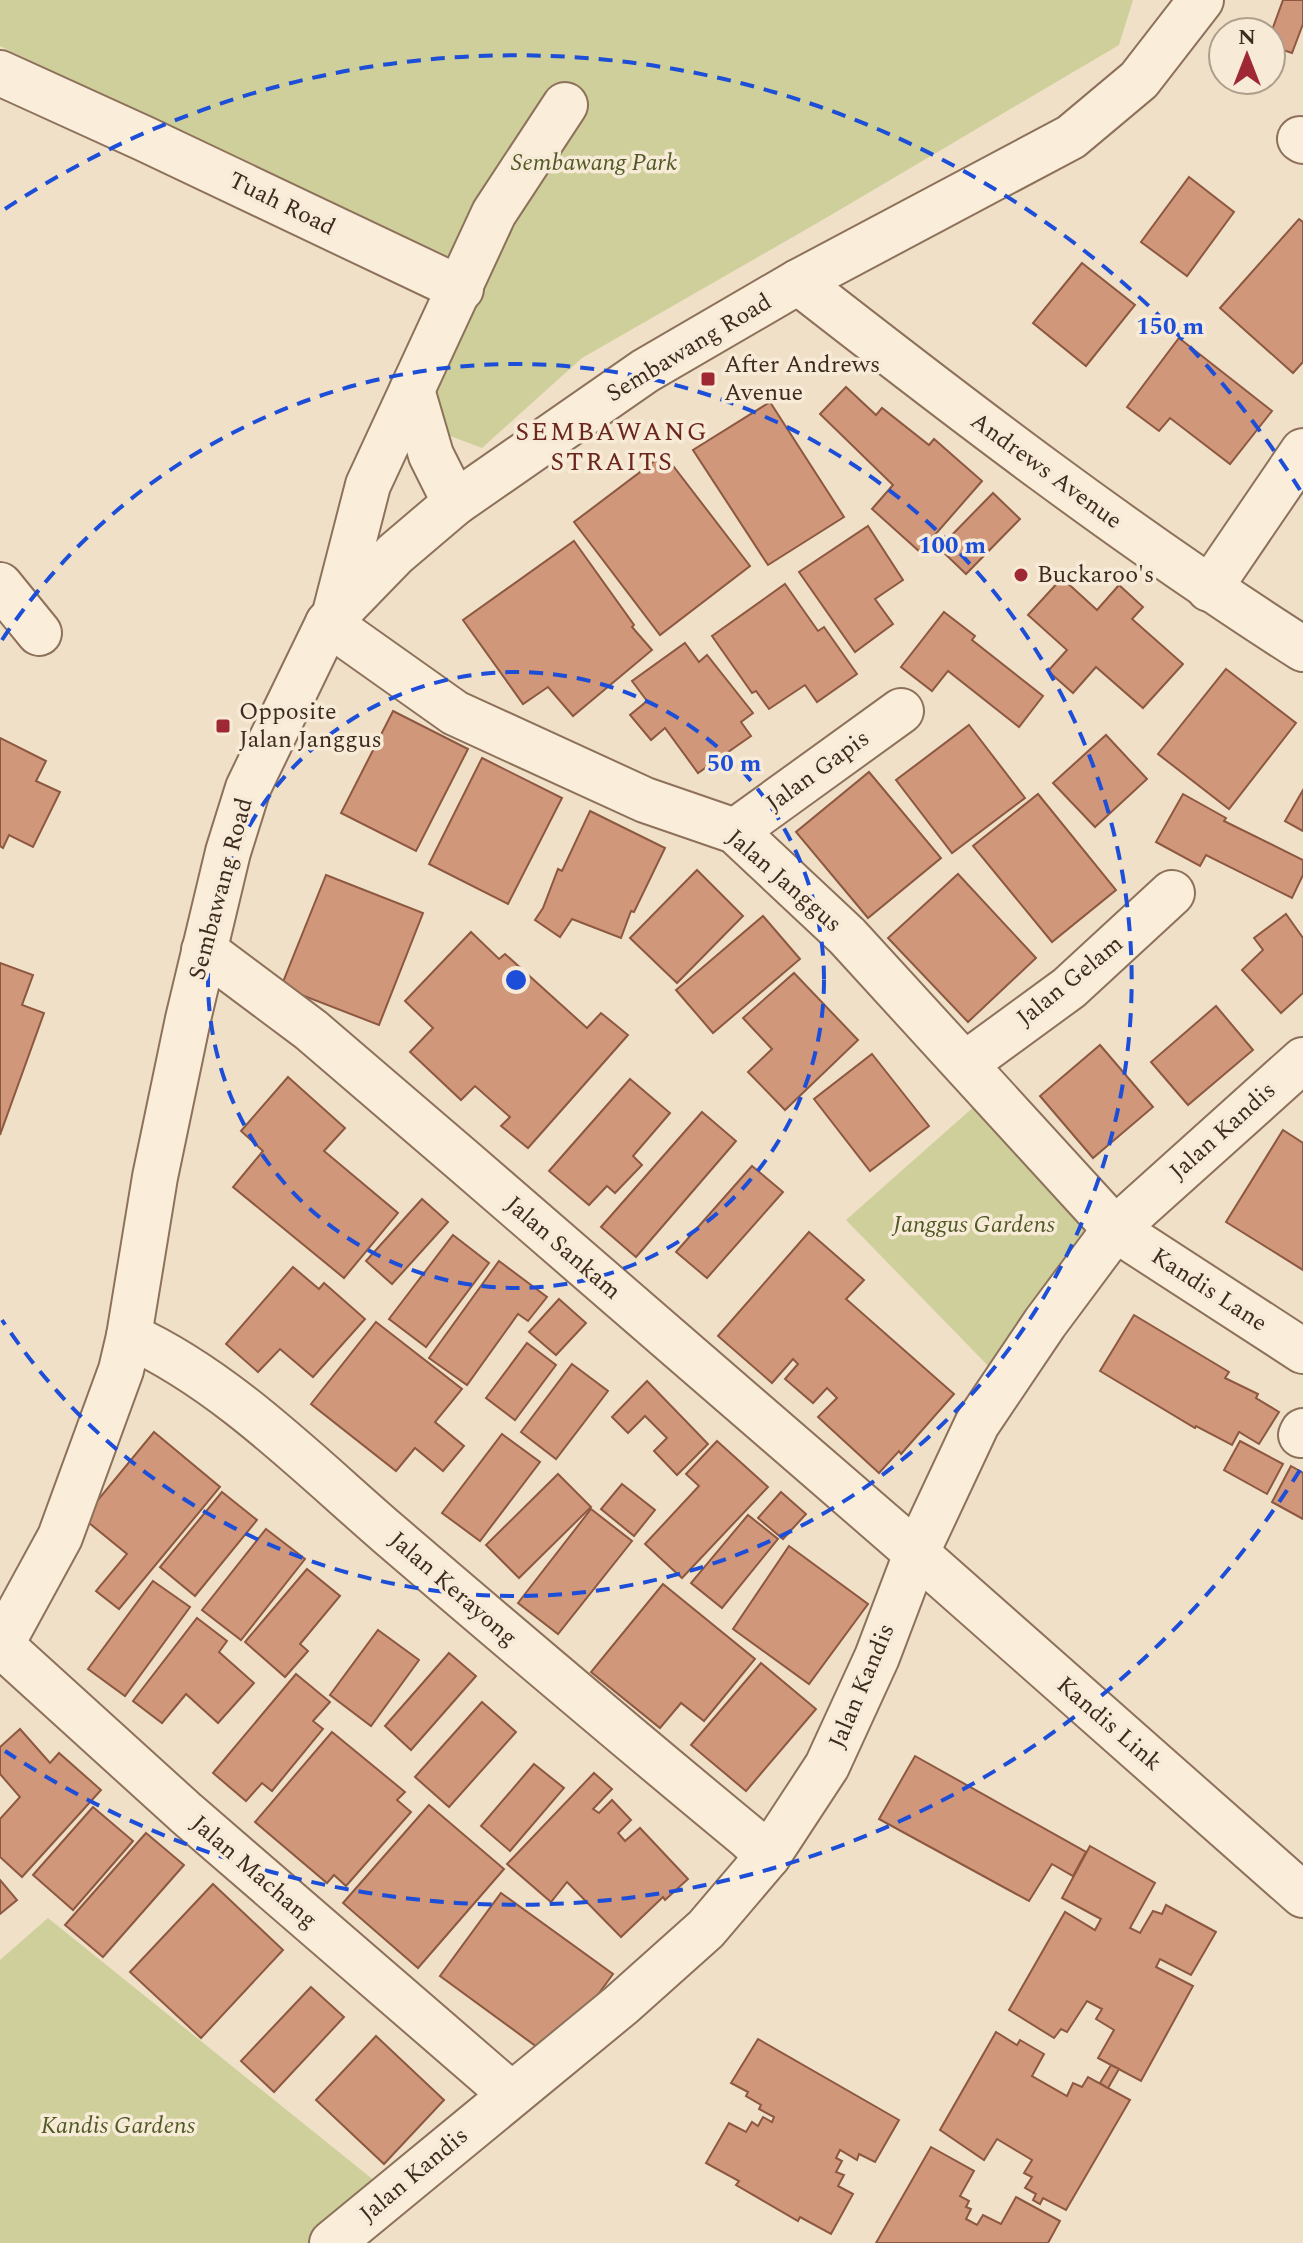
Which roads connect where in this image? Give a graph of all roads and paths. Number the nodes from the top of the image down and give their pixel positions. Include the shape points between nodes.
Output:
1 (1201, 0) edge
2 (0, 73) edge
3 (565, 105) dead end
4 (798, 282) junction
5 (461, 289) junction
6 (412, 390) junction
7 (1303, 451) edge
8 (455, 503) junction
9 (0, 585) edge
10 (1209, 589) junction
11 (332, 618) junction
12 (39, 633) dead end
13 (1303, 649) edge
14 (901, 711) dead end
15 (735, 831) junction
16 (1172, 893) dead end
17 (204, 950) junction
18 (965, 1064) junction
19 (1296, 1075) edge
20 (1115, 1229) junction
21 (129, 1336) junction
22 (1303, 1351) edge
23 (916, 1554) junction
24 (1, 1646) edge
25 (768, 1856) junction
26 (1303, 1895) edge
27 (511, 2094) junction
28 (332, 2243) edge

1 - 4 street, Sembawang Road via 1139,80 1071,137
2 - 5 street, Tuah Road
3 - 5 street via 494,213
4 - 8 street, Sembawang Road via 645,371
4 - 10 street, Andrews Avenue via 934,389
5 - 6 street
6 - 8 street via 431,455
6 - 11 street via 368,485
7 - 10 street
8 - 11 street, Sembawang Road
9 - 12 street
10 - 13 street, Andrews Avenue
11 - 15 street, Jalan Janggus via 455,713 645,800
11 - 17 street, Sembawang Road via 248,788
14 - 15 street, Jalan Gapis
15 - 18 street, Jalan Janggus via 847,936
16 - 18 street, Jalan Gelam via 1069,988
17 - 21 street, Sembawang Road via 155,1177
17 - 23 street, Jalan Sankam via 311,1030
18 - 20 street, Jalan Janggus
19 - 20 street, Jalan Kandis
20 - 22 street, Kandis Lane
20 - 23 street, Jalan Kandis via 977,1424
21 - 24 street, Sembawang Road via 60,1537
21 - 25 street, Jalan Kerayong via 159,1350 238,1404
23 - 25 street, Jalan Kandis via 827,1766
23 - 26 street, Kandis Link
24 - 27 street, Jalan Machang
25 - 27 street, Jalan Kandis via 706,1929
27 - 28 street, Jalan Kandis

